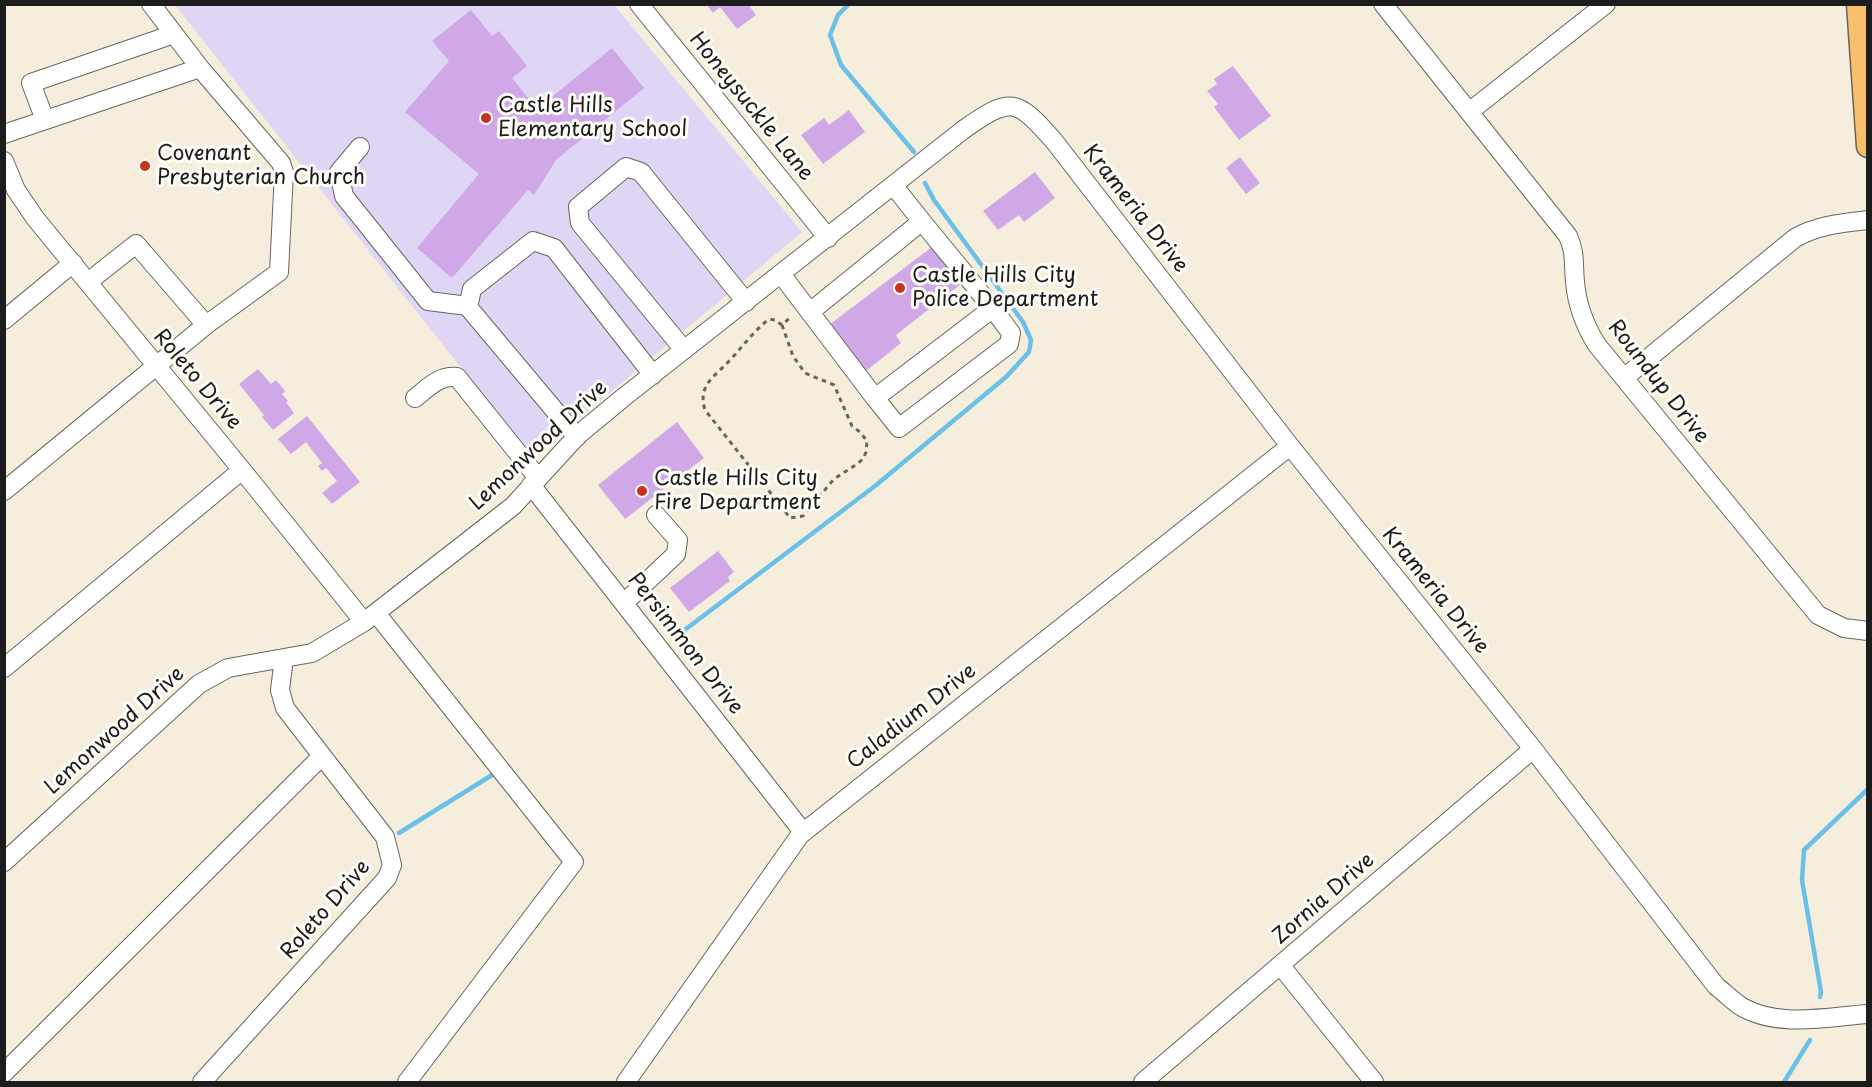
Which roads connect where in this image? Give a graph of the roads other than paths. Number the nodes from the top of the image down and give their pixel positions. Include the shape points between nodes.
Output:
1 (151, 4) edge
2 (639, 4) edge
3 (1383, 4) edge
4 (1605, 4) edge
5 (1858, 4) edge
6 (174, 34) junction
7 (200, 68) junction
8 (1865, 71) edge
9 (1013, 105) joint
10 (1469, 112) junction
11 (45, 120) junction
12 (4, 134) edge
13 (1868, 146) edge
14 (360, 147) dead end
15 (4, 161) edge
16 (894, 186) junction
17 (10, 192) edge
18 (1868, 220) edge
19 (921, 222) junction
20 (828, 238) junction
21 (73, 263) junction
22 (781, 274) junction
23 (88, 282) junction
24 (746, 302) junction
25 (468, 306) junction
26 (807, 308) junction
27 (993, 308) junction
28 (4, 320) edge
29 (206, 325) junction
30 (684, 350) junction
31 (155, 366) junction
32 (652, 375) junction
33 (1624, 378) junction
34 (415, 398) dead end
35 (875, 398) junction
36 (577, 437) junction
37 (1290, 446) junction
38 (242, 470) junction
39 (534, 481) junction
40 (4, 491) edge
41 (656, 515) dead end
42 (624, 603) junction
43 (370, 617) junction
44 (1868, 631) edge
45 (284, 658) junction
46 (4, 668) edge
47 (1533, 749) junction
48 (322, 756) junction
49 (803, 832) junction
50 (4, 862) edge
51 (1281, 966) junction
52 (1868, 1014) edge
53 (4, 1073) edge
54 (202, 1083) edge
55 (407, 1083) edge
56 (626, 1083) edge
57 (1143, 1083) edge
58 (1374, 1083) edge

1 - 6 street
2 - 20 street, Honeysuckle Lane
3 - 10 street, Roundup Drive
4 - 10 street
5 - 8 main road
6 - 7 street
6 - 11 street via 32,83
7 - 11 street
7 - 29 street via 284,172 279,272
8 - 13 main road
9 - 16 street, Lemonwood Drive via 992,109
9 - 37 street, Krameria Drive via 1030,114 1054,141
10 - 33 street, Roundup Drive via 1568,236 1574,250 1580,310 1593,339
11 - 12 street
14 - 25 street via 339,172 344,196 428,302
15 - 17 street, Roleto Drive
16 - 19 street
16 - 20 street, Lemonwood Drive
17 - 21 street, Roleto Drive
18 - 33 street via 1832,224 1795,238
19 - 26 street
19 - 27 street
20 - 22 street, Lemonwood Drive
21 - 23 street, Roleto Drive
21 - 28 street
22 - 24 street, Lemonwood Drive
22 - 26 street
23 - 29 street via 136,244
23 - 31 street, Roleto Drive
24 - 30 street, Lemonwood Drive
24 - 30 street via 641,172 626,167 578,207 580,223
25 - 32 street via 472,289 533,241 554,248
25 - 36 street
26 - 35 street
27 - 35 street
27 - 35 street via 1011,333 1009,344 899,428
29 - 31 street
30 - 32 street, Lemonwood Drive
31 - 38 street, Roleto Drive
31 - 40 street
32 - 36 street, Lemonwood Drive
33 - 44 street, Roundup Drive via 1818,615 1844,628
34 - 39 street, Persimmon Drive via 445,377 457,377
36 - 39 street, Lemonwood Drive
37 - 47 street, Krameria Drive
37 - 49 street, Caladium Drive
38 - 43 street, Roleto Drive
38 - 46 street
39 - 42 street, Persimmon Drive
39 - 43 street, Lemonwood Drive via 513,506
41 - 42 street via 678,540 676,554
42 - 49 street, Persimmon Drive
43 - 45 street, Lemonwood Drive via 312,653
43 - 55 street, Roleto Drive via 574,862
45 - 48 street, Roleto Drive via 280,690 285,708
45 - 50 street, Lemonwood Drive via 228,669 200,684
47 - 51 street, Zornia Drive
47 - 52 street, Krameria Drive via 1716,986 1741,1006 1780,1019
48 - 53 street
48 - 54 street, Roleto Drive via 385,837 392,865 387,878
49 - 56 street, Caladium Drive
51 - 57 street, Zornia Drive
51 - 58 street

